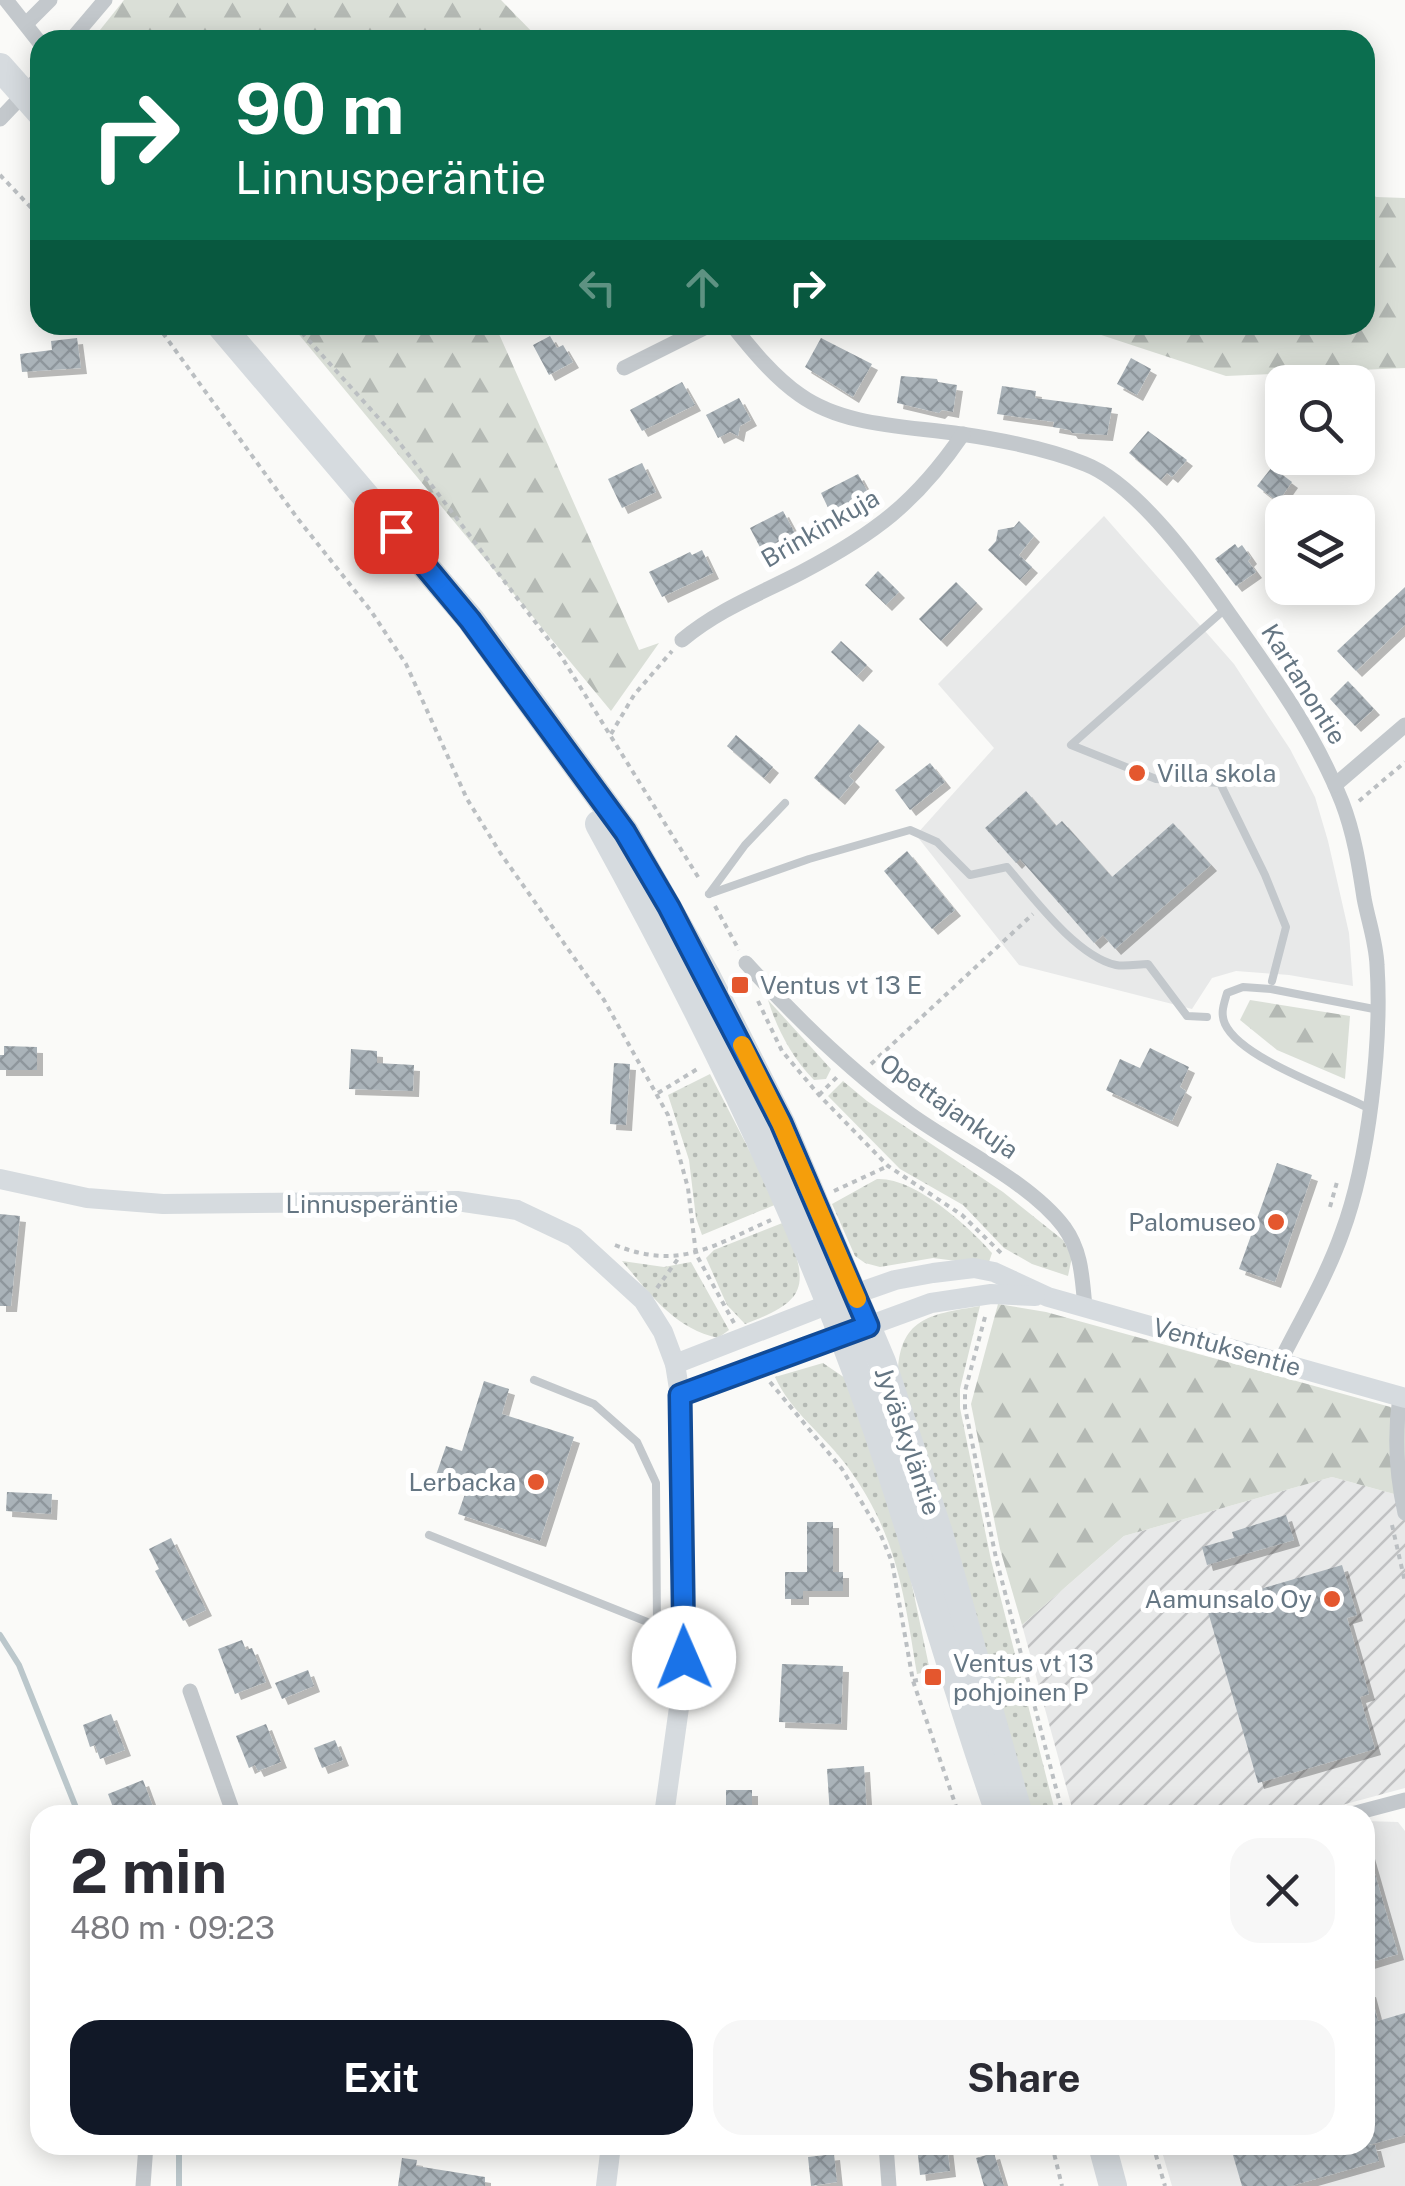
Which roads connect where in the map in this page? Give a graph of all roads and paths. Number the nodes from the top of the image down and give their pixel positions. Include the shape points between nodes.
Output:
1 (6, 0) edge
2 (50, 0) edge
3 (105, 0) edge
4 (26, 24) junction
5 (30, 30) edge
6 (79, 30) edge
7 (0, 67) edge
8 (30, 90) edge
9 (30, 98) edge
10 (0, 119) edge
11 (0, 175) edge
12 (30, 206) edge
13 (164, 335) edge
14 (228, 335) edge
15 (304, 335) edge
16 (690, 335) edge
17 (741, 335) edge
18 (624, 368) dead end
19 (963, 434) junction
20 (1226, 609) junction
21 (682, 640) joint
22 (543, 722) junction
23 (1405, 725) edge
24 (611, 734) junction
25 (1405, 762) edge
26 (1335, 785) junction
27 (785, 803) dead end
28 (1344, 806) junction
29 (709, 894) junction
30 (1042, 906) junction
31 (746, 964) junction
32 (1272, 981) dead end
33 (1379, 1010) junction
34 (1207, 1017) dead end
35 (720, 1055) junction
36 (854, 1070) junction
37 (658, 1093) junction
38 (819, 1095) junction
39 (1368, 1108) junction
40 (888, 1166) junction
41 (0, 1178) edge
42 (829, 1193) dead end
43 (780, 1216) dead end
44 (612, 1244) dead end
45 (696, 1254) junction
46 (680, 1256) junction
47 (994, 1272) junction
48 (991, 1294) junction
49 (1048, 1296) junction
50 (640, 1297) junction
51 (842, 1299) junction
52 (1085, 1308) junction
53 (855, 1331) junction
54 (743, 1338) junction
55 (1280, 1362) junction
56 (674, 1364) junction
57 (759, 1366) junction
58 (534, 1380) dead end
59 (680, 1395) junction
60 (1402, 1397) edge
61 (679, 1474) junction
62 (656, 1483) junction
63 (1405, 1513) edge
64 (429, 1535) dead end
65 (658, 1626) junction
66 (684, 1636) junction
67 (190, 1691) dead end
68 (1405, 1800) edge
69 (230, 1805) edge
70 (665, 1805) edge
71 (956, 1805) edge
72 (997, 1805) edge
73 (1016, 1805) edge
74 (1060, 1805) edge
75 (1375, 1808) edge
76 (145, 2155) edge
77 (610, 2155) edge
78 (887, 2155) edge
79 (1054, 2155) edge
80 (1105, 2155) edge
81 (1156, 2155) edge
82 (143, 2186) edge
83 (606, 2186) edge
84 (889, 2186) edge
85 (1062, 2186) edge
86 (1113, 2186) edge
87 (1164, 2186) edge

1 - 4 street
2 - 4 street
3 - 6 street
4 - 5 street
7 - 8 highway
9 - 10 street
11 - 12 path
13 - 37 path via 406,664 468,800 604,1000
14 - 22 highway, Jyväskyläntie via 470,620
15 - 24 path via 404,448 561,656
16 - 18 street
17 - 19 street, Kartanontie via 780,378 823,408
19 - 20 street, Kartanontie via 1070,459 1116,480
19 - 21 street, Brinkinkuja via 884,524 709,617
20 - 26 street, Kartanontie via 1284,691
20 - 32 lane via 1070,745 1156,779 1220,782 1286,927
21 - 24 path via 634,695
22 - 35 highway, Jyväskyläntie
22 - 51 highway, Jyväskyläntie via 625,832 781,1123
23 - 26 street
24 - 29 path
25 - 28 path
26 - 28 street, Kartanontie
27 - 29 lane
28 - 33 street, Kartanontie via 1377,960
29 - 30 lane via 910,830 937,842 970,874 1007,867
29 - 31 path
30 - 34 lane via 1087,949 1117,965 1148,964 1187,1016
30 - 36 path
31 - 36 street, Opettajankuja
31 - 38 path via 782,1051
33 - 39 street, Kartanontie
33 - 39 lane via 1243,987 1228,993 1222,1009 1225,1025 1278,1067
35 - 37 path
35 - 51 highway, Jyväskyläntie
36 - 38 path
36 - 52 street, Opettajankuja via 1051,1213 1075,1243
37 - 45 path via 682,1161
38 - 40 path
39 - 55 street, Kartanontie via 1343,1231
40 - 42 path
40 - 47 path via 986,1238 1003,1255
41 - 50 street, Linnusperäntie via 87,1198 163,1204 457,1202 517,1210 574,1237
43 - 45 path
44 - 46 path
45 - 46 path
45 - 54 path
46 - 50 path via 655,1290
47 - 49 street, Ventuksentie
47 - 51 street, Ventuksentie via 933,1273
48 - 49 street, Ventuksentie
48 - 53 street, Ventuksentie via 931,1303
48 - 74 path via 964,1408
49 - 52 street, Ventuksentie
50 - 56 street, Linnusperäntie
51 - 53 highway, Jyväskyläntie
51 - 54 street
52 - 55 street, Ventuksentie
53 - 57 street
53 - 72 highway, Jyväskyläntie via 951,1672
53 - 73 highway, Jyväskyläntie via 939,1533
54 - 56 street
55 - 60 street, Ventuksentie
56 - 59 street, Linnusperäntie
57 - 59 street
57 - 71 path via 842,1469 880,1533 892,1562 913,1681
58 - 62 lane via 594,1404 638,1442
59 - 61 street, Linnusperäntie
60 - 63 street via 1394,1434
61 - 62 lane
61 - 66 street, Linnusperäntie
62 - 65 lane
64 - 65 lane
65 - 66 lane
66 - 70 street, Linnusperäntie
67 - 69 street
68 - 75 street
76 - 82 street
77 - 83 street
78 - 84 street
79 - 85 path
80 - 86 highway
81 - 87 path

